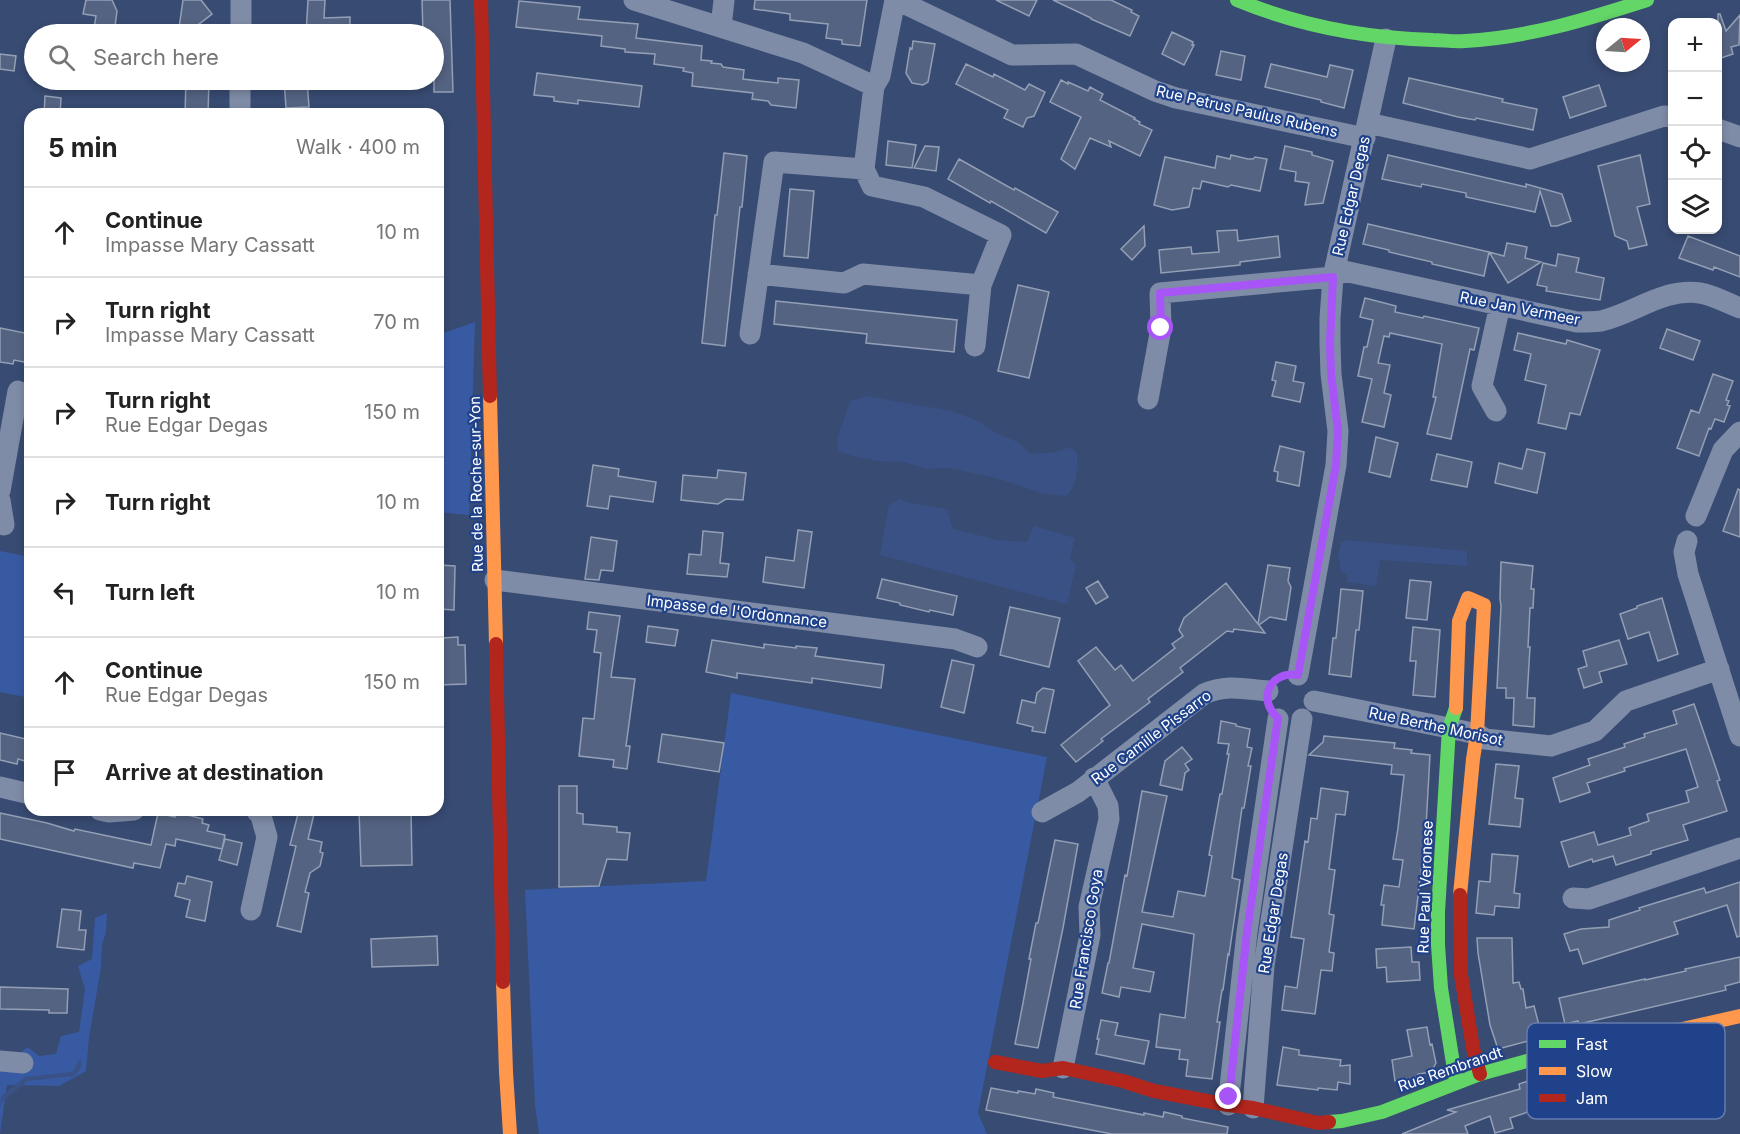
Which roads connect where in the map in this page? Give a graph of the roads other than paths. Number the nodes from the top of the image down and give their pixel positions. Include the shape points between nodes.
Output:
1 (241, 0) edge
2 (481, 0) edge
3 (634, 0) edge
4 (724, 0) edge
5 (896, 0) edge
6 (1237, 0) edge
7 (1647, 0) edge
8 (241, 24) edge
9 (721, 27) junction
10 (1386, 39) junction
11 (874, 86) junction
12 (240, 90) edge
13 (240, 108) edge
14 (1668, 116) edge
15 (1366, 130) junction
16 (1722, 130) edge
17 (1740, 137) edge
18 (864, 169) junction
19 (758, 274) junction
20 (1333, 277) junction
21 (981, 285) junction
22 (1500, 305) junction
23 (1740, 308) edge
24 (750, 334) dead end
25 (975, 346) dead end
26 (16, 391) edge
27 (1148, 399) dead end
28 (1496, 411) dead end
29 (1740, 432) edge
30 (0, 491) edge
31 (0, 500) edge
32 (1696, 516) dead end
33 (4, 525) dead end
34 (1687, 541) dead end
35 (495, 580) junction
36 (977, 647) dead end
37 (1719, 669) junction
38 (1298, 675) junction
39 (1268, 691) junction
40 (1314, 701) junction
41 (1278, 718) junction
42 (1302, 719) junction
43 (1449, 728) junction
44 (1477, 734) junction
45 (1740, 736) edge
46 (1095, 778) junction
47 (0, 787) edge
48 (24, 793) edge
49 (1042, 812) dead end
50 (261, 816) edge
51 (1740, 848) edge
52 (1573, 898) dead end
53 (251, 910) dead end
54 (1740, 1017) edge
55 (1713, 1023) edge
56 (0, 1061) edge
57 (1527, 1061) edge
58 (995, 1062) dead end
59 (23, 1064) dead end
60 (1064, 1068) junction
61 (1480, 1074) junction
62 (1456, 1082) junction
63 (1241, 1106) junction
64 (510, 1134) edge

1 - 8 street
2 - 35 street, Rue de la Roche-sur-Yon
3 - 9 street
4 - 9 street
5 - 11 street via 880,76
5 - 15 street, Rue Petrus Paulus Rubens via 1012,55 1076,54 1176,98
6 - 10 street via 1309,25
7 - 10 street via 1525,34 1471,41
9 - 11 street via 803,53
10 - 15 street, Rue Edgar Degas
11 - 18 street
12 - 13 street
14 - 15 street, Rue Petrus Paulus Rubens via 1530,159
15 - 20 street, Rue Edgar Degas
16 - 17 street
18 - 19 street via 774,162
18 - 21 street via 872,186 924,197 1001,235
19 - 21 street via 844,283 863,274
19 - 24 street
20 - 22 street, Rue Jan Vermeer via 1344,271
20 - 27 street, Rue Jan Vermeer via 1160,293 1161,328
20 - 38 street, Rue Edgar Degas via 1330,343 1338,431 1336,465
21 - 25 street
22 - 23 street, Rue Jan Vermeer via 1577,322 1599,321 1676,293 1702,293
22 - 28 street via 1482,386
26 - 30 street
29 - 32 street via 1723,450
31 - 33 street
34 - 37 street via 1684,552 1688,574
35 - 36 street, Impasse de l'Ordonnance via 956,639
35 - 64 street, Rue de la Roche-sur-Yon
37 - 44 street, Rue Berthe Morisot via 1626,701 1595,731 1551,746 1485,739
37 - 45 street
38 - 39 street via 1276,679
38 - 40 street via 1310,684
39 - 41 street via 1268,706
39 - 46 street, Rue Camille Pissarro via 1227,687 1204,694
40 - 42 street
40 - 43 street, Rue Berthe Morisot
41 - 42 street via 1286,722
41 - 63 street, Rue Edgar Degas via 1247,932
42 - 63 street, Rue Edgar Degas
43 - 44 street, Rue Berthe Morisot
43 - 44 street, Rue Paul Veronese via 1456,708 1459,621 1468,598 1484,605
43 - 62 street, Rue Paul Veronese via 1438,945
44 - 61 street via 1459,905 1461,975
46 - 49 street, Rue Camille Pissarro
46 - 60 street, Rue Francisco Goya via 1108,806 1109,819 1089,907 1090,935
47 - 48 street
50 - 53 street via 267,837
51 - 52 street via 1589,899
54 - 55 street, Rue Rembrandt
56 - 59 street
57 - 61 street, Rue Rembrandt
58 - 60 street, Rue Rembrandt via 1042,1071
60 - 63 street, Rue Rembrandt
61 - 62 street, Rue Rembrandt
62 - 63 street, Rue Rembrandt via 1382,1112 1342,1121 1318,1123

